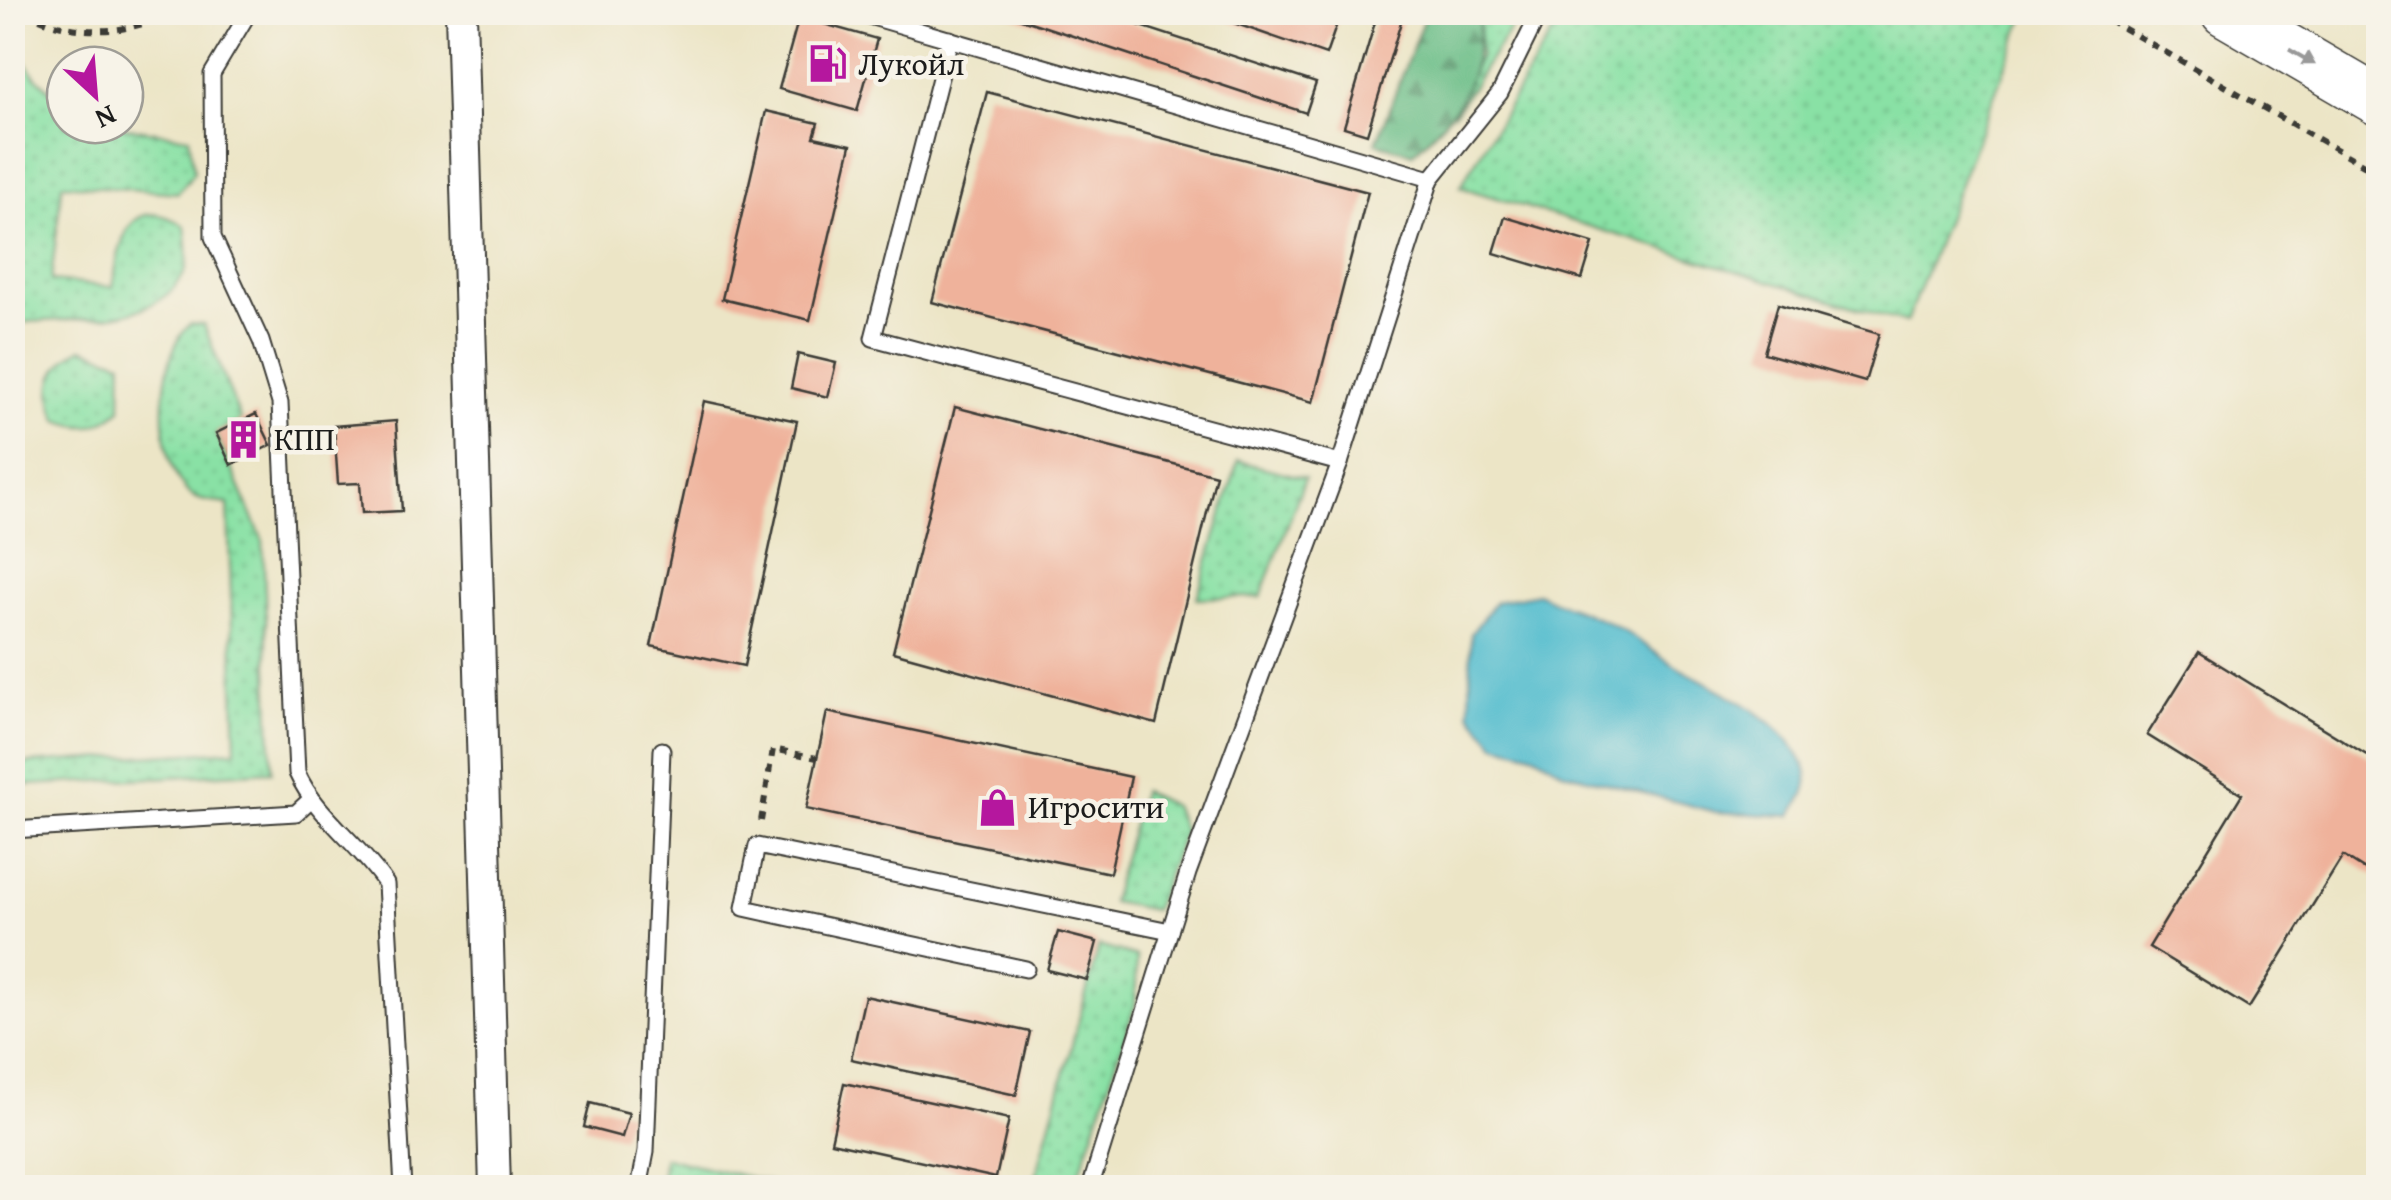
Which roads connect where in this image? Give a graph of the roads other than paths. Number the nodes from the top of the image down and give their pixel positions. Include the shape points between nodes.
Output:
1 (249, 12) edge
2 (461, 12) edge
3 (855, 12) edge
4 (1540, 12) edge
5 (2224, 12) edge
6 (950, 38) junction
7 (2378, 101) edge
8 (1431, 180) junction
9 (1340, 463) junction
10 (662, 750) dead end
11 (310, 801) junction
12 (12, 830) edge
13 (1170, 931) junction
14 (1026, 970) dead end
15 (403, 1188) edge
16 (495, 1188) edge
17 (639, 1188) edge
18 (1090, 1188) edge

1 - 11 lane via 212,74 212,237 280,403 297,773
2 - 16 street
3 - 6 lane
4 - 8 lane via 1500,92
5 -> 7 main road
6 - 8 lane
6 - 9 lane via 873,338
8 - 9 lane
9 - 13 lane
10 - 17 lane via 646,1152
11 - 12 lane via 296,813
11 - 15 lane via 366,853 386,884
13 - 14 lane via 756,846 744,908
13 - 18 lane

